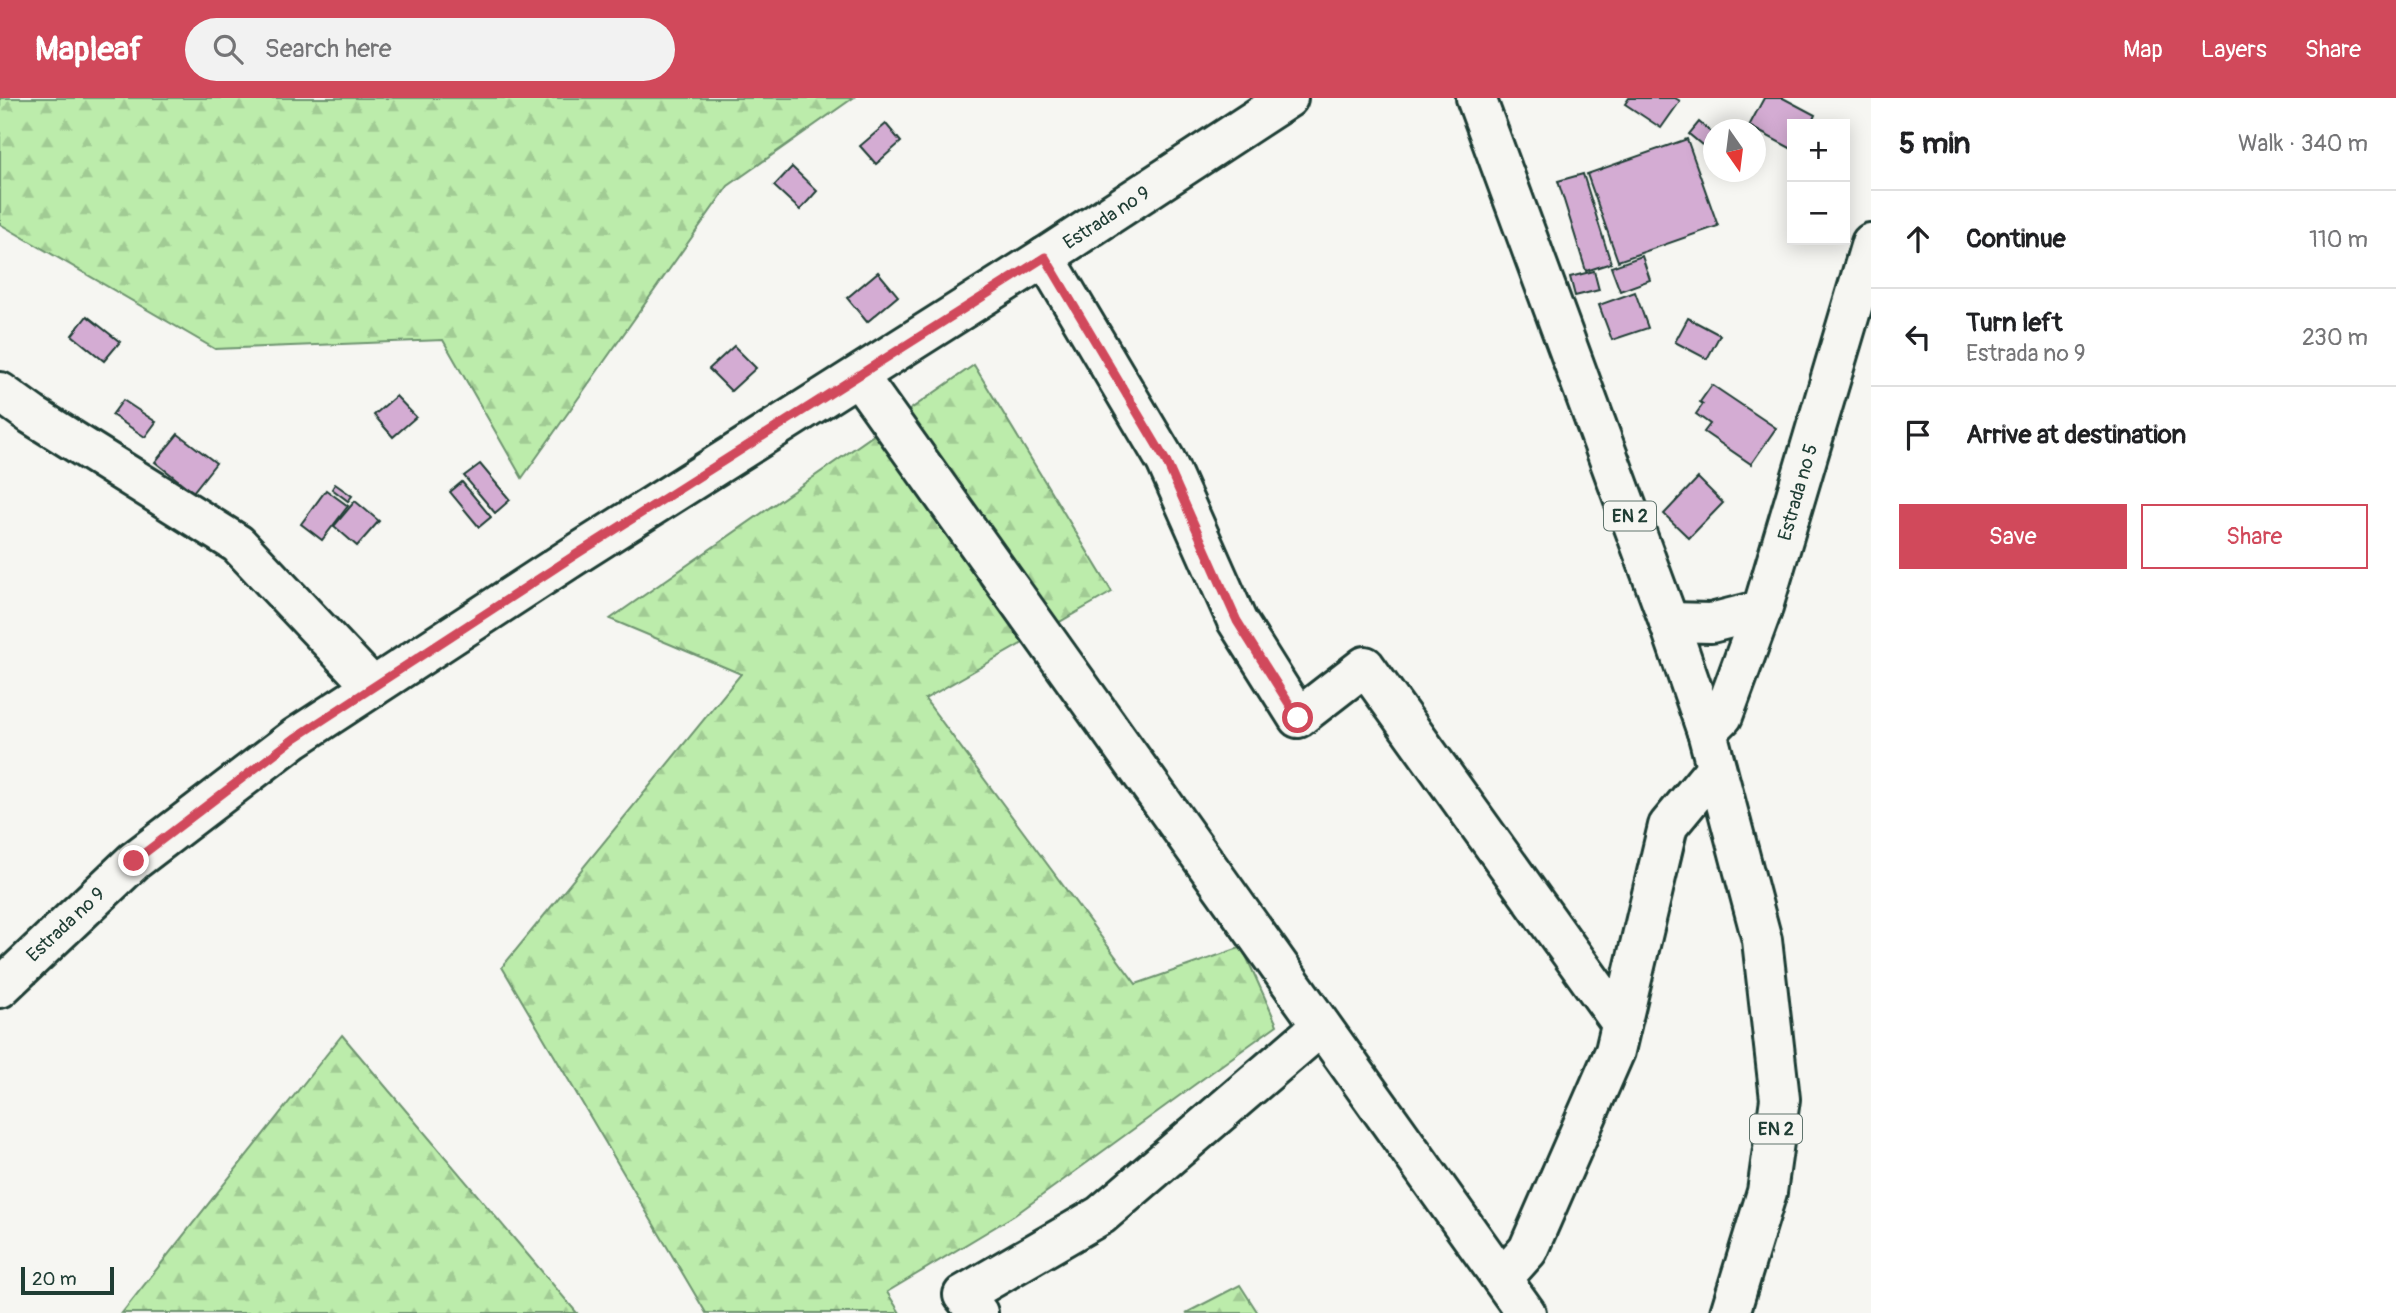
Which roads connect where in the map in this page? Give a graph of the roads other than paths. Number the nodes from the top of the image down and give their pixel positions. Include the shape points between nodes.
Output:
1 (1288, 98) edge
2 (1476, 98) edge
3 (1871, 243) edge
4 (1045, 257) junction
5 (859, 377) junction
6 (0, 392) edge
7 (1762, 610) junction
8 (1669, 622) junction
9 (373, 687) junction
10 (1711, 750) junction
11 (0, 988) edge
12 (1621, 1023) junction
13 (1321, 1026) junction
14 (1502, 1279) junction
15 (978, 1313) edge
16 (1526, 1313) edge
17 (1730, 1313) edge

1 - 4 street, Estrada nº 9
2 - 8 street, EN 2
3 - 7 street, Estrada nº 5
4 - 5 street, Estrada nº 9
4 - 12 street via 1166,461 1237,621 1298,718 1365,666
5 - 9 street, Estrada nº 9
5 - 13 street
6 - 9 street via 238,544
7 - 8 street via 1711,623
7 - 10 street, Estrada nº 5
8 - 10 street, EN 2
9 - 11 street, Estrada nº 9 via 295,738 134,861
10 - 12 street, Estrada nº 5 via 1668,826
10 - 17 street, EN 2 via 1762,940 1780,1100 1767,1192
12 - 14 street, Estrada nº 5 via 1615,1051 1528,1250
13 - 14 street
13 - 15 street via 1101,1215 962,1295
14 - 16 street

